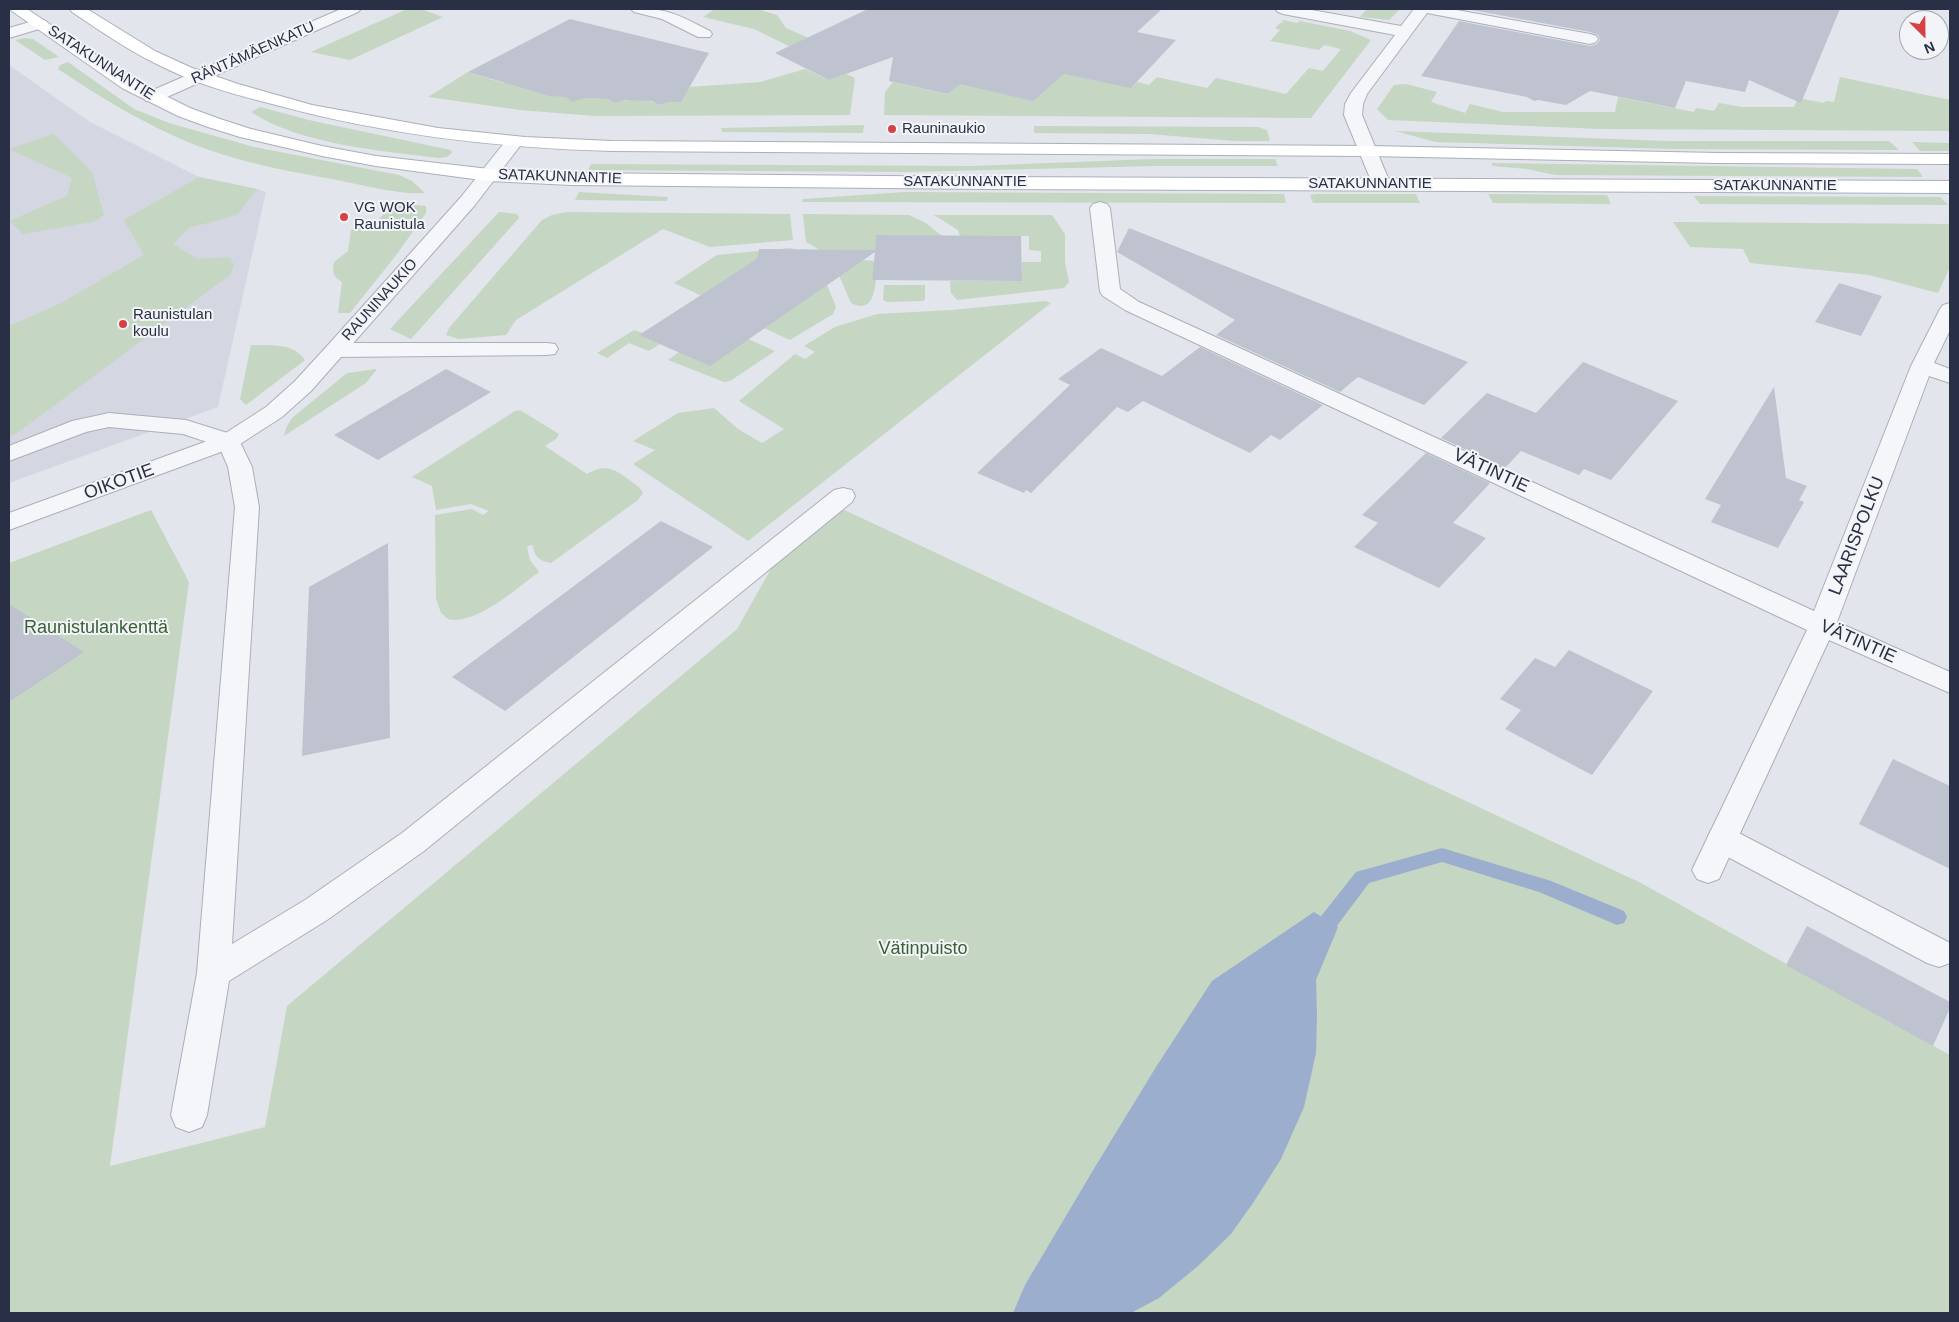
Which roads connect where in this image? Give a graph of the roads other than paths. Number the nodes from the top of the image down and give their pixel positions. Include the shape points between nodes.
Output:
1 (17, 9) edge
2 (354, 9) edge
3 (639, 9) edge
4 (1283, 9) edge
5 (1422, 9) edge
6 (1427, 9) edge
7 (64, 16) edge
8 (1405, 32) junction
9 (9, 33) edge
10 (704, 34) dead end
11 (1590, 39) dead end
12 (199, 77) junction
13 (152, 97) junction
14 (514, 142) junction
15 (1368, 151) junction
16 (1950, 160) edge
17 (488, 175) junction
18 (1381, 183) junction
19 (1950, 187) edge
20 (1100, 208) dead end
21 (1950, 308) edge
22 (547, 349) dead end
23 (336, 350) junction
24 (1922, 366) junction
25 (1950, 376) edge
26 (229, 441) junction
27 (9, 454) edge
28 (843, 496) dead end
29 (9, 522) edge
30 (1822, 626) junction
31 (1950, 683) edge
32 (1722, 839) junction
33 (1708, 870) dead end
34 (1939, 954) dead end
35 (214, 973) junction
36 (189, 1115) dead end

1 - 7 main road, SATAKUNNANTIE
2 - 12 street, RÄNTÄMÄENKATU
3 - 10 street via 667,15
4 - 8 street
5 - 8 street
6 - 11 street
7 - 9 street
7 - 12 main road, SATAKUNNANTIE
7 - 13 main road, SATAKUNNANTIE via 128,84
8 - 15 street via 1354,104 1353,114
12 - 13 street, RÄNTÄMÄENKATU
12 - 14 main road, SATAKUNNANTIE via 330,114 398,127
13 - 17 main road, SATAKUNNANTIE via 214,123 286,143 376,161
14 - 15 main road, SATAKUNNANTIE via 590,146
14 - 17 street, RAUNINAUKIO
15 - 16 main road, SATAKUNNANTIE
15 - 18 street
17 - 18 main road, SATAKUNNANTIE via 571,179 989,183
17 - 23 street, RAUNINAUKIO
18 - 19 main road, SATAKUNNANTIE
20 - 30 street, VÄTINTIE via 1110,292 1132,306
21 - 24 street, LAARISPOLKU
22 - 23 street
23 - 26 street, RAUNINAUKIO via 274,412
24 - 25 street
24 - 30 street, LAARISPOLKU
26 - 27 street via 186,427 109,420 80,426
26 - 29 street, OIKOTIE
26 - 35 street via 240,467 247,507
28 - 35 street via 413,842 316,910
30 - 31 street, VÄTINTIE
30 - 32 street, LAARISPOLKU
32 - 33 street, LAARISPOLKU
32 - 34 street
35 - 36 street

